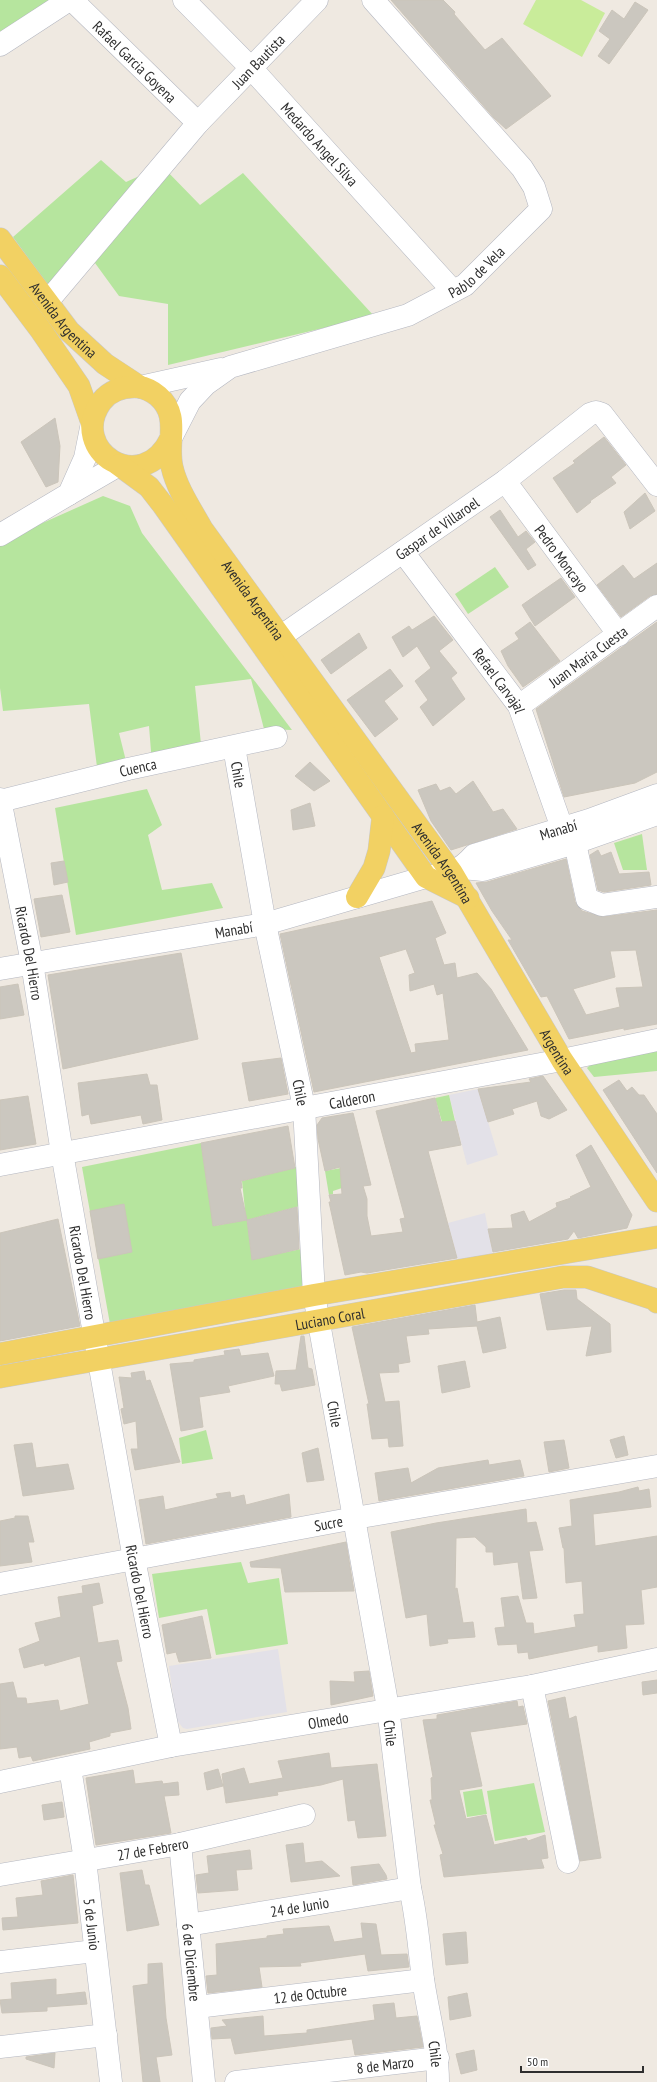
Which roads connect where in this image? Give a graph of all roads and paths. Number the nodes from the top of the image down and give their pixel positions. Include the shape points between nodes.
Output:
1 (70, 0) edge
2 (184, 0) edge
3 (317, 0) edge
4 (373, 0) edge
5 (0, 45) edge
6 (251, 68) junction
7 (198, 123) junction
8 (0, 240) edge
9 (0, 276) edge
10 (453, 291) junction
11 (48, 302) junction
12 (230, 367) junction
13 (140, 387) junction
14 (92, 423) junction
15 (172, 438) junction
16 (119, 465) junction
17 (505, 481) junction
18 (657, 485) edge
19 (69, 494) junction
20 (0, 535) edge
21 (403, 552) junction
22 (657, 606) edge
23 (619, 635) junction
24 (280, 637) junction
25 (519, 706) junction
26 (276, 737) dead end
27 (234, 747) junction
28 (657, 795) edge
29 (0, 801) edge
30 (657, 814) edge
31 (383, 816) junction
32 (569, 836) junction
33 (457, 870) junction
34 (426, 878) junction
35 (357, 897) junction
36 (657, 897) edge
37 (468, 898) junction
38 (265, 924) junction
39 (32, 963) junction
40 (0, 969) edge
41 (657, 1040) edge
42 (562, 1060) junction
43 (304, 1108) junction
44 (62, 1153) junction
45 (0, 1165) edge
46 (657, 1201) edge
47 (657, 1237) edge
48 (314, 1295) junction
49 (657, 1302) edge
50 (319, 1320) junction
51 (95, 1337) junction
52 (0, 1354) edge
53 (99, 1360) junction
54 (0, 1377) edge
55 (657, 1466) edge
56 (355, 1518) junction
57 (134, 1559) junction
58 (0, 1584) edge
59 (657, 1659) edge
60 (532, 1686) junction
61 (388, 1708) junction
62 (171, 1746) junction
63 (70, 1768) junction
64 (0, 1782) edge
65 (304, 1815) dead end
66 (180, 1844) junction
67 (84, 1860) junction
68 (568, 1862) dead end
69 (0, 1875) edge
70 (410, 1888) junction
71 (188, 1925) junction
72 (95, 1951) junction
73 (0, 1962) edge
74 (423, 1980) junction
75 (196, 2007) junction
76 (106, 2035) junction
77 (0, 2048) edge
78 (438, 2058) junction
79 (111, 2082) edge
80 (204, 2082) edge
81 (236, 2082) edge
82 (438, 2082) edge

1 - 5 street
1 - 7 street, Rafael Garcia Goyena
2 - 6 street, Medardo Angel Silva
3 - 6 street, Juan Bautista
4 - 10 street, Pablo de Vela via 522,168 534,187 541,209 465,285
6 - 7 street, Juan Bautista
6 - 10 street, Medardo Angel Silva
7 - 11 street, Juan Bautista
8 - 11 main road, Avenida Argentina
9 - 14 main road, Avenida Argentina via 79,386
10 - 12 street, Pablo de Vela via 408,315
11 - 13 main road, Avenida Argentina via 69,331 105,364
12 - 13 street
12 - 15 street, Pablo de Vela via 206,384 190,401
13 - 14 main road via 114,391 103,399
13 - 15 main road via 153,392 170,412
14 - 16 main road via 93,436 98,448 107,458
14 - 19 street via 85,458
15 - 16 main road via 161,454 145,465
15 - 24 main road, Avenida Argentina via 172,466 180,488 202,529
16 - 19 street
16 - 31 main road, Avenida Argentina via 150,486
17 - 18 street, Gaspar de Villaroel via 590,414 596,412 602,414
17 - 21 street, Gaspar de Villaroel
17 - 23 street, Pedro Moncayo
19 - 20 street
21 - 24 street, Gaspar de Villaroel
21 - 25 street, Refael Carvajal
22 - 23 street, Juan Maria Cuesta
23 - 25 street, Juan Maria Cuesta
24 - 33 main road, Avenida Argentina
25 - 32 street, Refael Carvajal
26 - 27 street, Cuenca
27 - 29 street, Cuenca via 128,769
27 - 38 street, Chile
28 - 32 street, Manabí
29 - 39 street, Ricardo Del Hierro
30 - 32 street, Manabí
31 - 34 main road, Avenida Argentina
31 - 35 main road via 374,868
32 - 33 street, Manabí via 474,855
32 - 36 street, Refael Carvajal via 587,898 602,905
33 - 34 street, Manabí
33 - 37 main road, Avenida Argentina
34 - 35 street, Manabí
34 - 37 main road, Avenida Argentina
35 - 38 street, Manabí
37 - 42 main road, Argentina
38 - 39 street, Manabí
38 - 43 street, Chile
39 - 40 street, Manabí
39 - 44 street, Ricardo Del Hierro
41 - 42 street, Calderon
42 - 43 street, Calderon
42 - 46 main road, Argentina
43 - 44 street, Calderon
43 - 48 street, Chile
44 - 45 street, Calderon
44 - 51 street, Ricardo Del Hierro
47 - 48 main road, Luciano Coral
48 - 50 street, Chile
48 - 51 main road, Luciano Coral
49 - 50 main road, Luciano Coral via 587,1277 563,1277
50 - 53 main road, Luciano Coral
50 - 56 street, Chile
51 - 52 main road, Luciano Coral
51 - 53 street, Ricardo Del Hierro
53 - 54 main road, Luciano Coral
53 - 57 street, Ricardo Del Hierro
55 - 56 street, Sucre
56 - 57 street, Sucre
56 - 61 street, Chile
57 - 58 street, Sucre
57 - 62 street, Ricardo Del Hierro
59 - 60 street, Olmedo
60 - 61 street, Olmedo
60 - 68 street
61 - 62 street, Olmedo
61 - 70 street, Chile
62 - 63 street, Olmedo
63 - 64 street, Olmedo
63 - 67 street, 5 de Junio
65 - 66 street, 27 de Febrero
66 - 67 street, 27 de Febrero
66 - 71 street, 6 de Diciembre
67 - 69 street, 27 de Febrero
67 - 72 street, 5 de Junio
70 - 71 street, 24 de Junio
70 - 74 street, Chile
71 - 75 street, 6 de Diciembre
72 - 73 street
72 - 76 street, 5 de Junio
74 - 75 street, 12 de Octubre
74 - 78 street, Chile
75 - 80 street, 6 de Diciembre
76 - 77 street
76 - 79 street, 5 de Junio
78 - 81 street, 8 de Marzo
78 - 82 street, Chile

